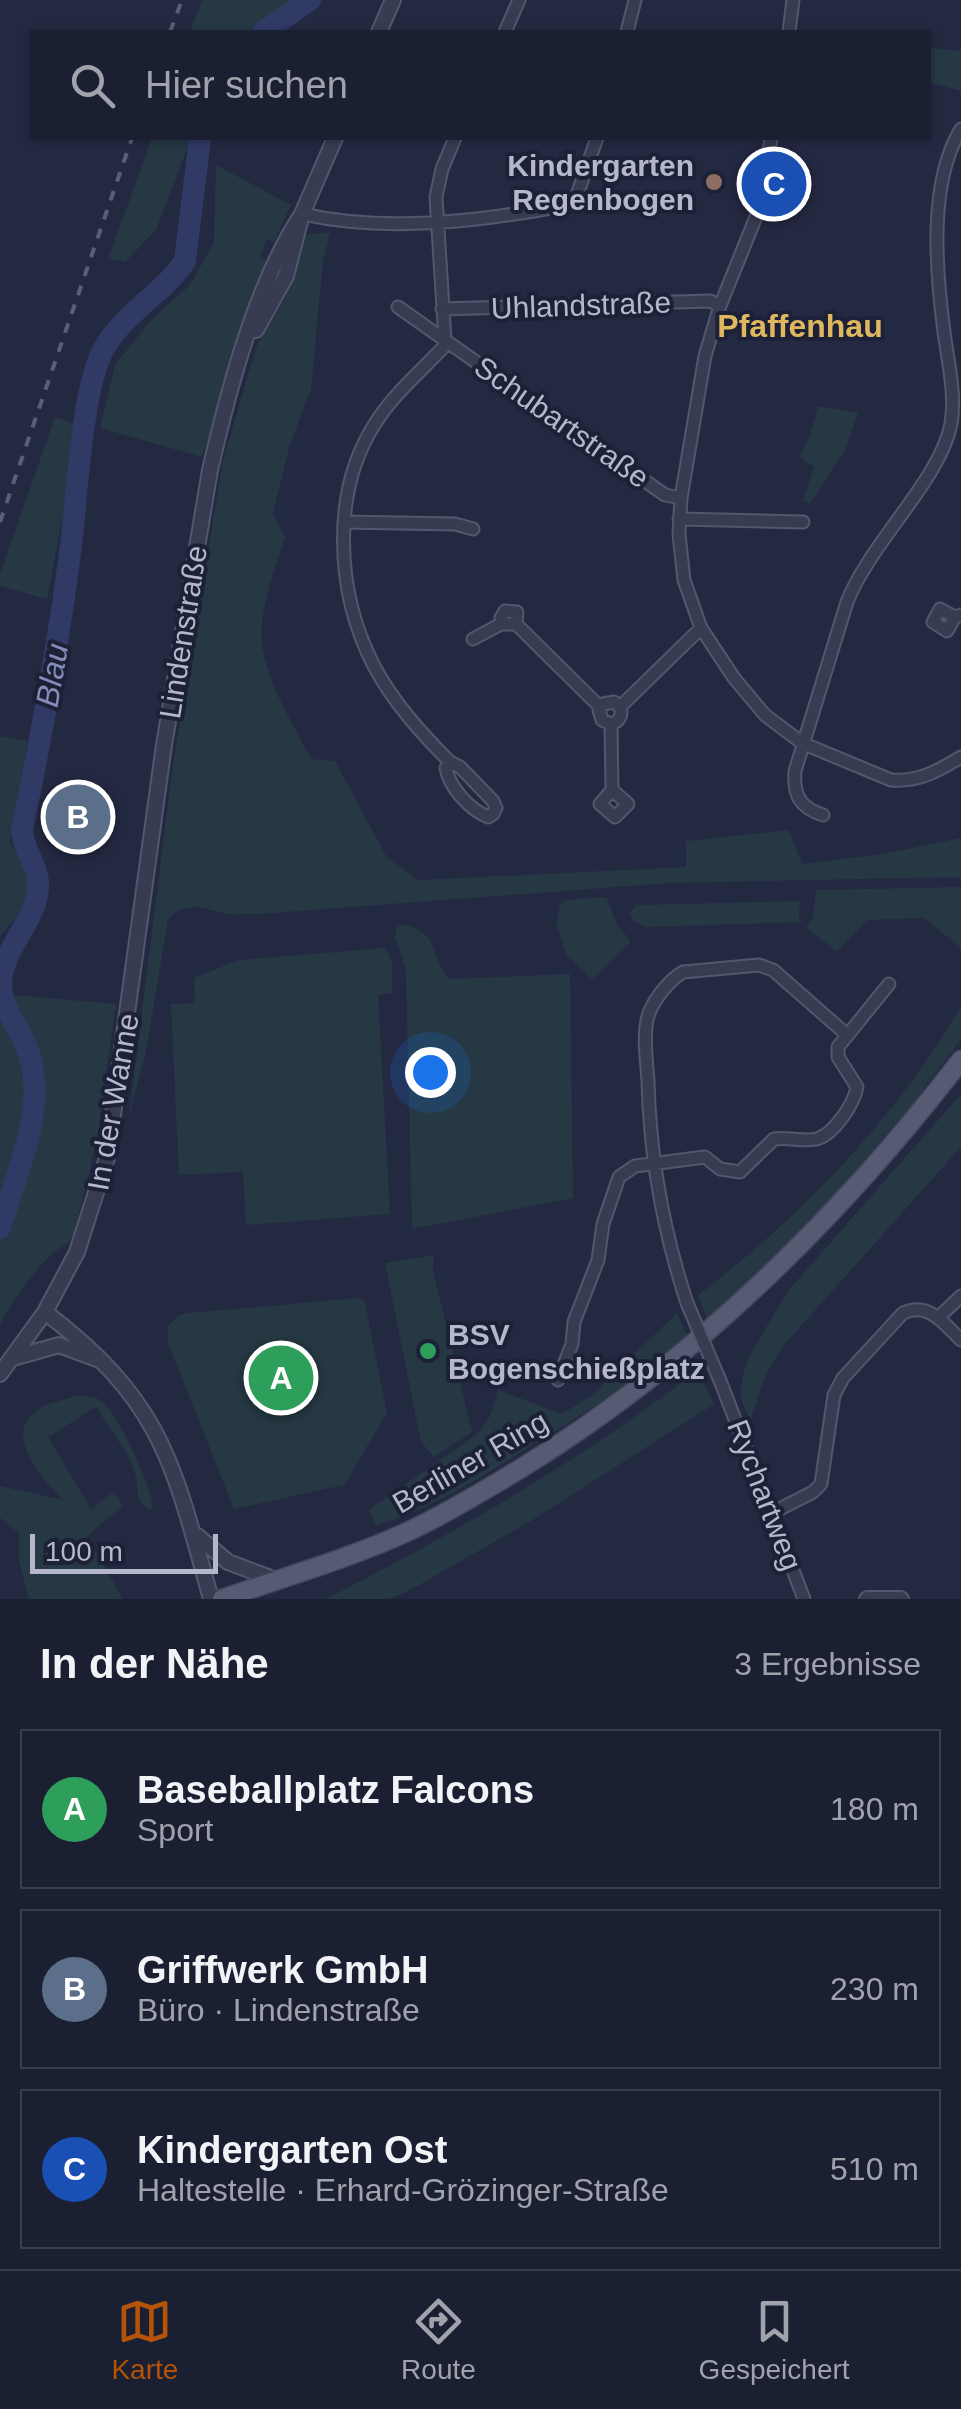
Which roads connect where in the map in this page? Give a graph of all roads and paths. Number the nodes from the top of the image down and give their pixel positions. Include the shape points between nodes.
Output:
1 (392, 0) edge
2 (519, 0) edge
3 (635, 0) edge
4 (792, 0) edge
5 (380, 30) edge
6 (506, 30) edge
7 (628, 30) edge
8 (789, 30) edge
9 (961, 129) edge
10 (334, 140) edge
11 (455, 140) edge
12 (597, 140) edge
13 (771, 140) edge
14 (302, 214) junction
15 (438, 222) junction
16 (720, 306) junction
17 (398, 308) dead end
18 (442, 309) junction
19 (447, 341) junction
20 (680, 498) junction
21 (678, 519) junction
22 (344, 522) junction
23 (804, 522) dead end
24 (473, 529) dead end
25 (701, 628) junction
26 (473, 638) dead end
27 (600, 706) junction
28 (620, 707) junction
29 (611, 724) junction
30 (802, 743) junction
31 (961, 757) edge
32 (450, 762) junction
33 (612, 790) dead end
34 (824, 815) dead end
35 (140, 924) joint
36 (889, 984) dead end
37 (846, 1034) junction
38 (961, 1060) edge
39 (652, 1164) junction
40 (961, 1296) edge
41 (45, 1312) junction
42 (938, 1318) junction
43 (961, 1340) edge
44 (13, 1358) junction
45 (110, 1367) junction
46 (0, 1374) edge
47 (558, 1380) dead end
48 (772, 1513) junction
49 (194, 1533) junction
50 (277, 1580) junction
51 (211, 1599) edge
52 (222, 1599) edge
53 (804, 1599) edge
54 (867, 1599) edge
55 (901, 1599) edge

1 - 5 street
2 - 6 street
3 - 7 street
4 - 8 street
9 - 30 street via 943,171 938,244 950,428 852,590
10 - 14 street, Lindenstraße
11 - 15 street, Schubartstraße via 438,183
12 - 15 street via 568,204
13 - 16 street via 762,202
14 - 15 street via 351,222
14 - 35 street, Lindenstraße via 284,242 220,426
15 - 18 street, Schubartstraße
16 - 18 street, Uhlandstraße via 710,301
16 - 20 street
17 - 19 street, Schubartstraße
18 - 19 street, Schubartstraße
19 - 20 street, Schubartstraße via 665,495
19 - 22 street via 377,419 357,464
20 - 21 street
21 - 23 street
21 - 25 street via 686,594
22 - 24 street
22 - 32 street via 347,585 366,648 407,717
25 - 28 street
25 - 30 street via 757,706
26 - 27 street via 509,623
27 - 28 street via 610,701
27 - 29 street via 602,720
28 - 29 street via 620,718
29 - 33 street
30 - 31 street via 890,780 928,776
30 - 34 street via 795,791 804,807
32 - 32 street via 449,782 480,814 494,814 492,801
35 - 41 street, In der Wanne via 107,1158 83,1237
36 - 37 street
37 - 39 street via 838,1058 854,1079 855,1096 821,1138 774,1139 740,1172 706,1158
37 - 39 street, Rychartweg via 765,966 696,968 675,976 652,1007 646,1031
38 - 50 main road, Berliner Ring via 779,1268 640,1387 455,1507
39 - 47 street via 620,1177
39 - 48 street, Rychartweg, bridge via 687,1303
40 - 42 street
41 - 44 street, In der Wanne
41 - 45 street
42 - 43 street
42 - 48 street via 922,1309 904,1314 843,1378 830,1409 820,1484
44 - 45 street via 58,1345
44 - 46 street, In der Wanne
45 - 49 street via 169,1455
48 - 53 street, Rychartweg
49 - 50 street via 228,1562
49 - 51 street
50 - 52 main road, Berliner Ring
54 - 55 street

